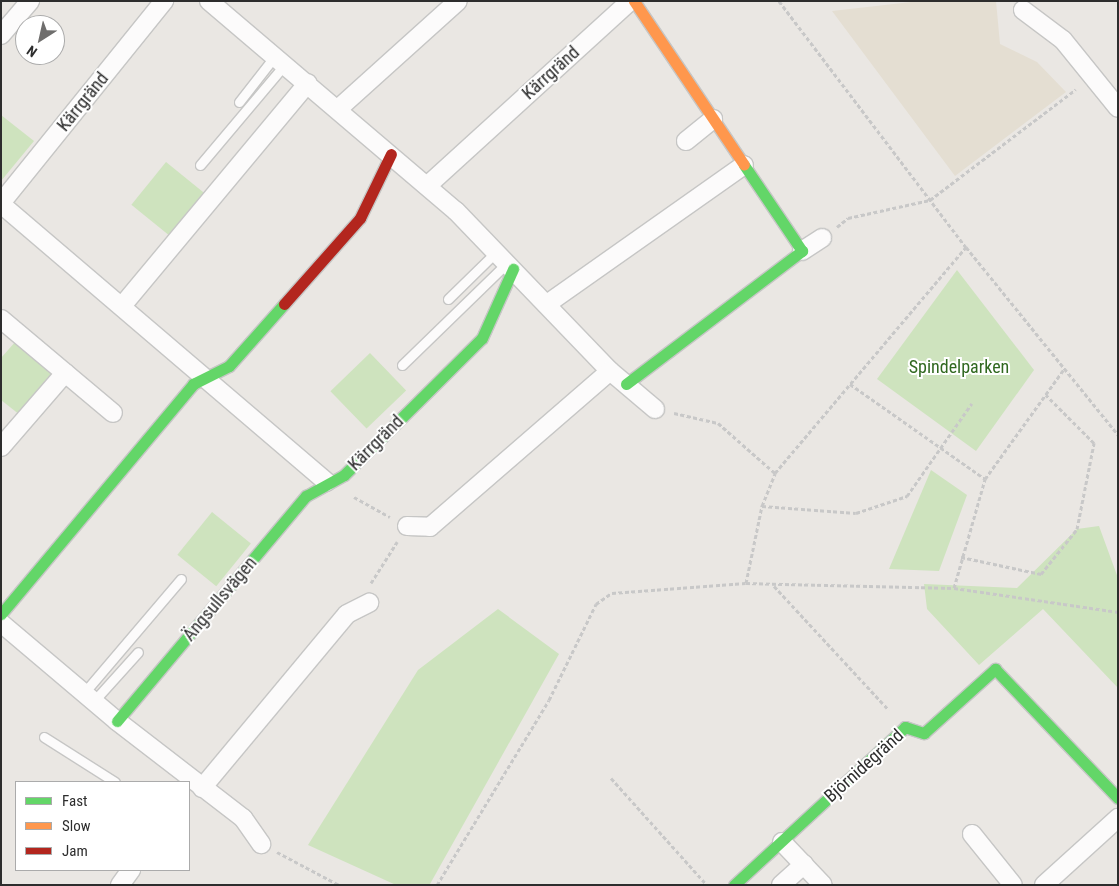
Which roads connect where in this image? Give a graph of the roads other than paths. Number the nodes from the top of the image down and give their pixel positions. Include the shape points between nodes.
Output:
1 (30, 1) edge
2 (164, 1) edge
3 (209, 1) edge
4 (458, 1) edge
5 (630, 1) edge
6 (634, 1) edge
7 (1023, 10) dead end
8 (1, 36) edge
9 (280, 60) junction
10 (308, 83) junction
11 (239, 102) dead end
12 (1118, 108) edge
13 (338, 109) junction
14 (713, 119) junction
15 (686, 141) dead end
16 (392, 154) junction
17 (200, 165) dead end
18 (744, 165) junction
19 (427, 186) junction
20 (1, 203) edge
21 (822, 238) road end
22 (802, 251) junction
23 (505, 261) junction
24 (448, 298) dead end
25 (547, 304) junction
26 (122, 306) junction
27 (1, 319) edge
28 (402, 365) dead end
29 (610, 371) junction
30 (65, 373) junction
31 (205, 376) junction
32 (626, 384) junction
33 (655, 409) road end
34 (113, 413) dead end
35 (1, 447) edge
36 (327, 482) junction
37 (407, 526) road end
38 (181, 579) dead end
39 (369, 603) road end
40 (1, 614) edge
41 (1, 623) edge
42 (138, 652) dead end
43 (88, 698) junction
44 (117, 722) junction
45 (44, 737) dead end
46 (113, 781) edge
47 (195, 785) edge
48 (1118, 798) edge
49 (1118, 818) edge
50 (972, 834) dead end
51 (782, 842) junction
52 (261, 844) road end
53 (804, 864) junction
54 (130, 871) edge
55 (120, 885) edge
56 (734, 885) edge
57 (781, 885) edge
58 (823, 885) edge
59 (1013, 885) edge
60 (1044, 885) edge

1 - 8 street
2 - 20 street, Kärrgränd
3 - 9 street
4 - 13 street
5 - 19 street, Kärrgränd
6 - 14 street
7 - 12 street via 1063,40
9 - 10 street
9 - 11 lane
9 - 17 lane via 248,110
10 - 13 street
10 - 26 street
13 - 16 street
14 - 15 street
14 - 18 street
16 - 19 street
16 - 31 street via 360,218 229,366
18 - 22 street
18 - 25 street
19 - 23 street
20 - 26 street, Kärrgränd
21 - 22 street
22 - 32 street
23 - 24 lane
23 - 25 street
23 - 28 lane
23 - 36 street, Kärrgränd via 482,338 344,475
25 - 29 street
26 - 31 street, Kärrgränd
27 - 30 street
29 - 32 street
29 - 37 street via 430,527
30 - 34 street
30 - 35 street
31 - 36 street, Kärrgränd
31 - 40 street via 193,384
32 - 33 street
36 - 44 street, Ängsullsvägen via 306,496
38 - 43 lane via 127,643
39 - 47 street via 347,614
41 - 43 street
42 - 43 lane
43 - 44 street
44 - 47 street
45 - 46 lane
47 - 52 street via 243,818
48 - 51 street, Björnidegränd via 995,669 924,733 904,727
49 - 60 street
50 - 59 street
51 - 53 street
51 - 56 street, Björnidegränd
53 - 57 street
53 - 58 street
54 - 55 street

